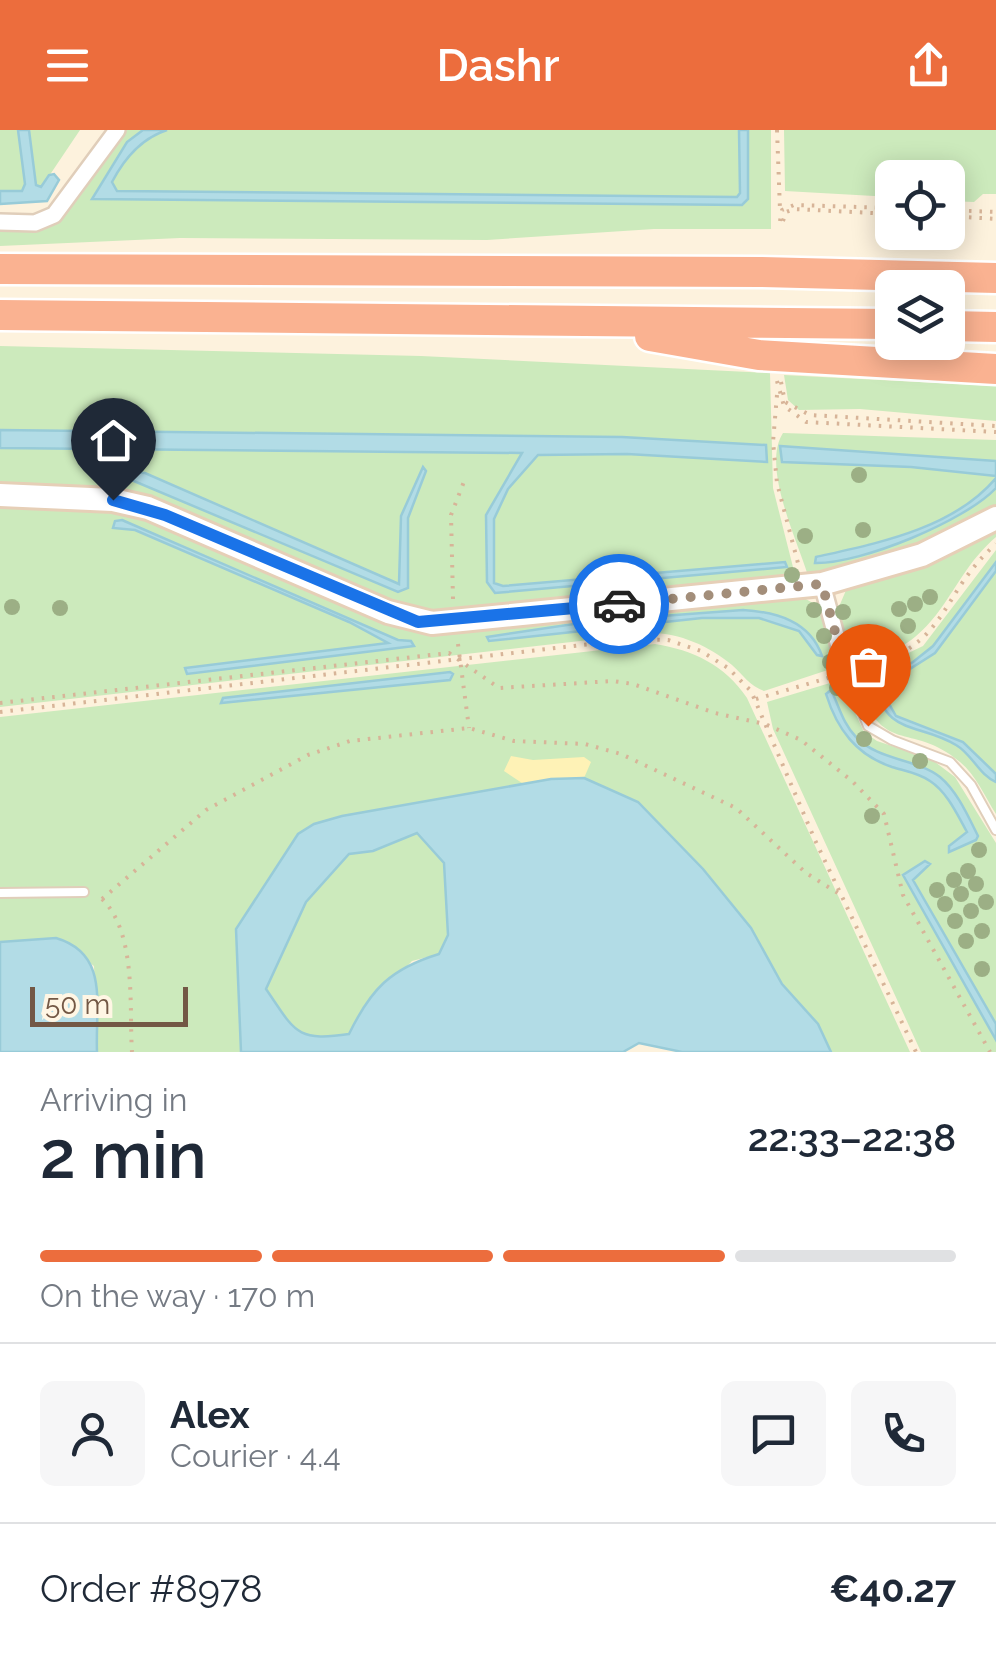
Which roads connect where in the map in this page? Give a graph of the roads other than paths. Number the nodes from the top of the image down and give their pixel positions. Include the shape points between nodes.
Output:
1 (118, 130) edge
2 (0, 222) edge
3 (0, 269) edge
4 (996, 278) edge
5 (0, 315) edge
6 (563, 320) junction
7 (875, 324) edge
8 (965, 326) edge
9 (996, 327) edge
10 (996, 369) edge
11 (0, 495) edge
12 (996, 518) edge
13 (813, 585) junction
14 (846, 672) joint
15 (996, 830) edge
16 (84, 892) road end
17 (0, 894) edge

1 - 2 street via 54,215 35,223
3 - 4 highway
5 - 6 highway
6 - 7 highway
6 - 10 highway via 759,355
8 - 9 highway
11 - 13 street via 130,503 404,618 432,623
12 - 13 street via 922,555
13 - 14 street
14 - 15 lane via 868,726 950,762
16 - 17 lane

